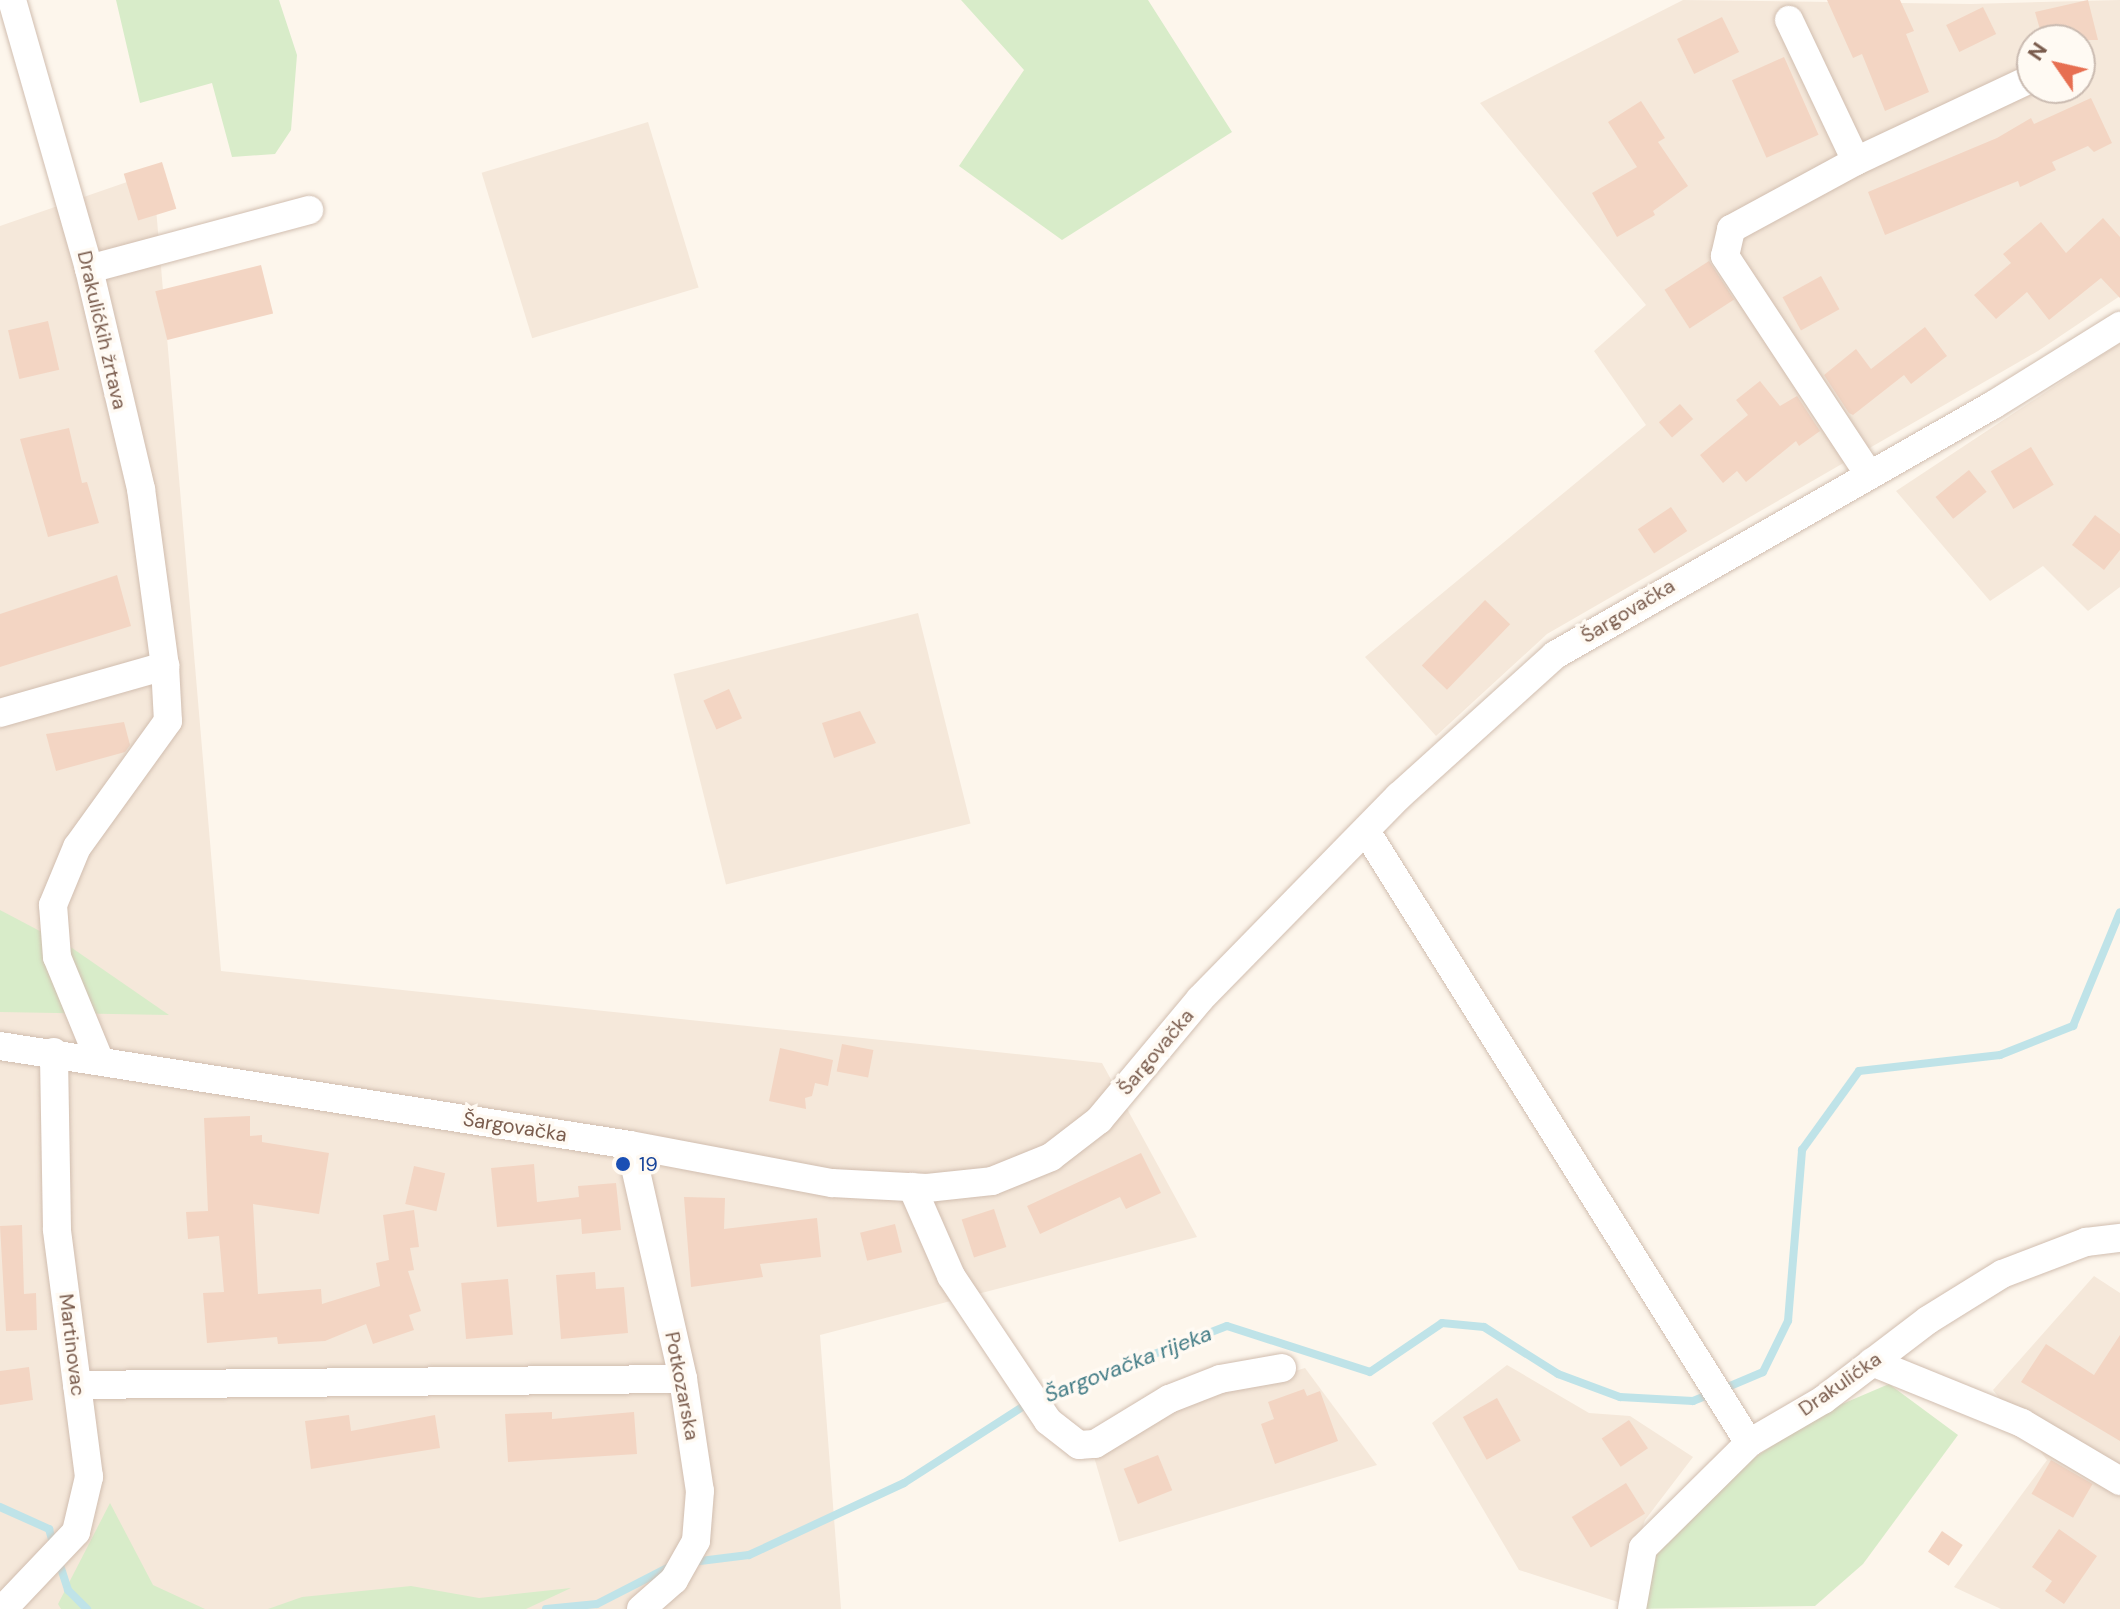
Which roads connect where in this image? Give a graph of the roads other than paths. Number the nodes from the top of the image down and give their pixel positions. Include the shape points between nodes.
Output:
1 (12, 0) edge
2 (1789, 20) dead end
3 (2016, 86) edge
4 (1856, 161) junction
5 (309, 210) dead end
6 (89, 269) junction
7 (2120, 326) edge
8 (1868, 473) junction
9 (165, 666) junction
10 (0, 713) edge
11 (1366, 831) junction
12 (0, 1046) edge
13 (54, 1052) junction
14 (99, 1059) junction
15 (630, 1145) junction
16 (912, 1187) junction
17 (2120, 1238) edge
18 (1872, 1362) junction
19 (1282, 1368) dead end
20 (683, 1379) junction
21 (77, 1385) junction
22 (1749, 1443) junction
23 (2120, 1481) edge
24 (3, 1609) edge
25 (641, 1609) edge
26 (1632, 1609) edge

1 - 6 street, Drakulićkih žrtava
2 - 4 street
3 - 4 street
4 - 8 street via 1731,229 1725,256
5 - 6 street
6 - 9 street, Drakulićkih žrtava via 141,489
7 - 8 street, Šargovačka via 1993,405
8 - 11 street, Šargovačka via 1555,655 1486,713
9 - 10 street
9 - 14 street, Drakulićkih žrtava via 168,721 77,847 53,905 57,957
11 - 16 street, Šargovačka via 1200,999 1099,1120 1051,1157 992,1181
11 - 22 street
12 - 13 street, Šargovačka
13 - 14 street, Šargovačka
13 - 21 street, Martinovac via 57,1229
14 - 15 street, Šargovačka
15 - 16 street, Šargovačka via 832,1183
15 - 20 street, Potkozarska
16 - 19 street via 951,1276 1048,1421 1079,1445 1095,1444 1169,1399 1220,1379
17 - 18 street, Drakulićka via 2086,1242 2002,1274
18 - 22 street, Drakulićka via 1823,1400
18 - 23 street via 2022,1423
20 - 21 street
20 - 25 street, Potkozarska via 700,1491 696,1541 674,1580
21 - 24 street, Martinovac via 89,1477 76,1532
22 - 26 street, Drakulićka via 1643,1548

